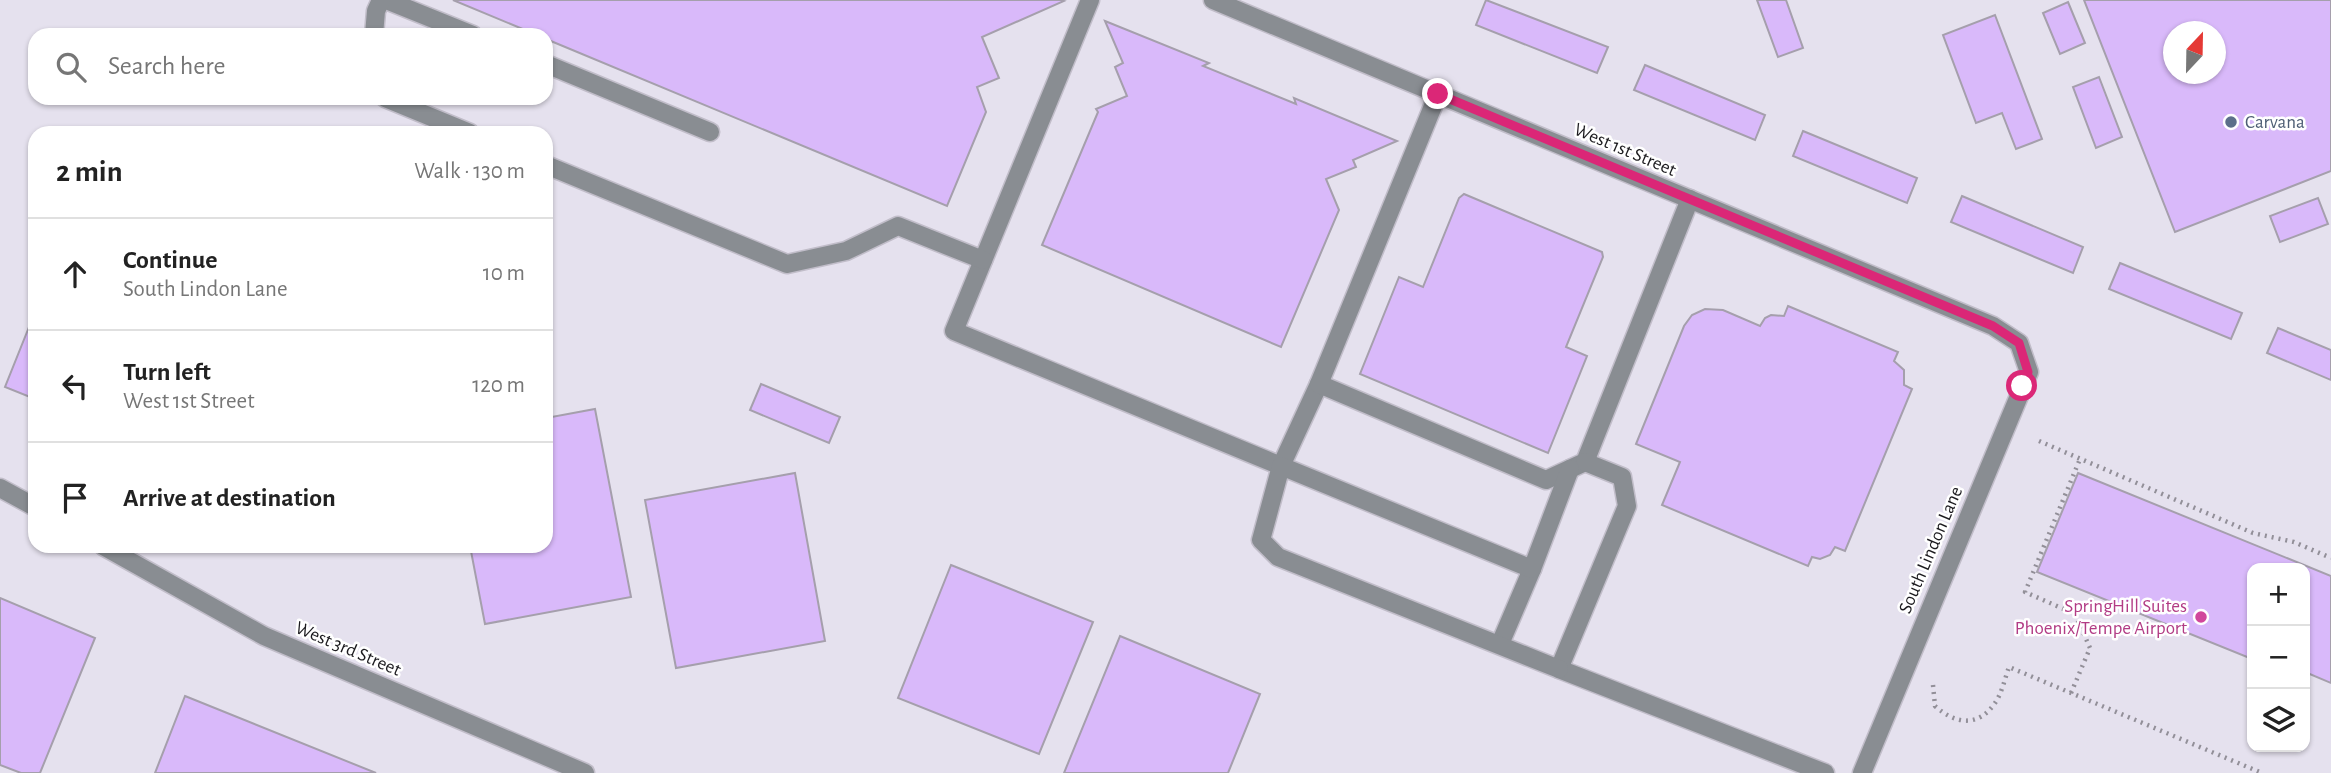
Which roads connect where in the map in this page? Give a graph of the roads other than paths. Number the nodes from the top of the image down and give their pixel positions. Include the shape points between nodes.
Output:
1 (383, 0) edge
2 (1090, 0) edge
3 (1213, 0) edge
4 (375, 28) edge
5 (455, 28) edge
6 (553, 67) edge
7 (1438, 94) junction
8 (402, 105) edge
9 (453, 126) edge
10 (710, 132) dead end
11 (553, 167) edge
12 (1690, 199) junction
13 (983, 260) junction
14 (2019, 343) joint
15 (1319, 384) junction
16 (1281, 466) junction
17 (1578, 466) junction
18 (0, 488) edge
19 (28, 503) edge
20 (116, 553) edge
21 (1532, 569) junction
22 (1500, 644) junction
23 (1559, 669) junction
24 (585, 773) edge
25 (1825, 773) edge
26 (1861, 773) edge

1 - 4 street via 376,11
1 - 5 street
2 - 13 street
3 - 7 street, West 1st Street
6 - 10 street
7 - 12 street, West 1st Street
7 - 15 street
8 - 9 street
11 - 13 street via 787,264 846,251 898,226
12 - 14 street, West 1st Street via 1993,326
12 - 17 street
13 - 16 street via 954,331
14 - 26 street, South Lindon Lane via 2028,372
15 - 16 street
15 - 17 street via 1546,480
16 - 21 street
16 - 22 street via 1261,541 1278,557
17 - 21 street
17 - 23 street via 1622,477 1627,506
18 - 19 street
20 - 24 street, West 3rd Street via 264,636
21 - 22 street
22 - 23 street
23 - 25 street

